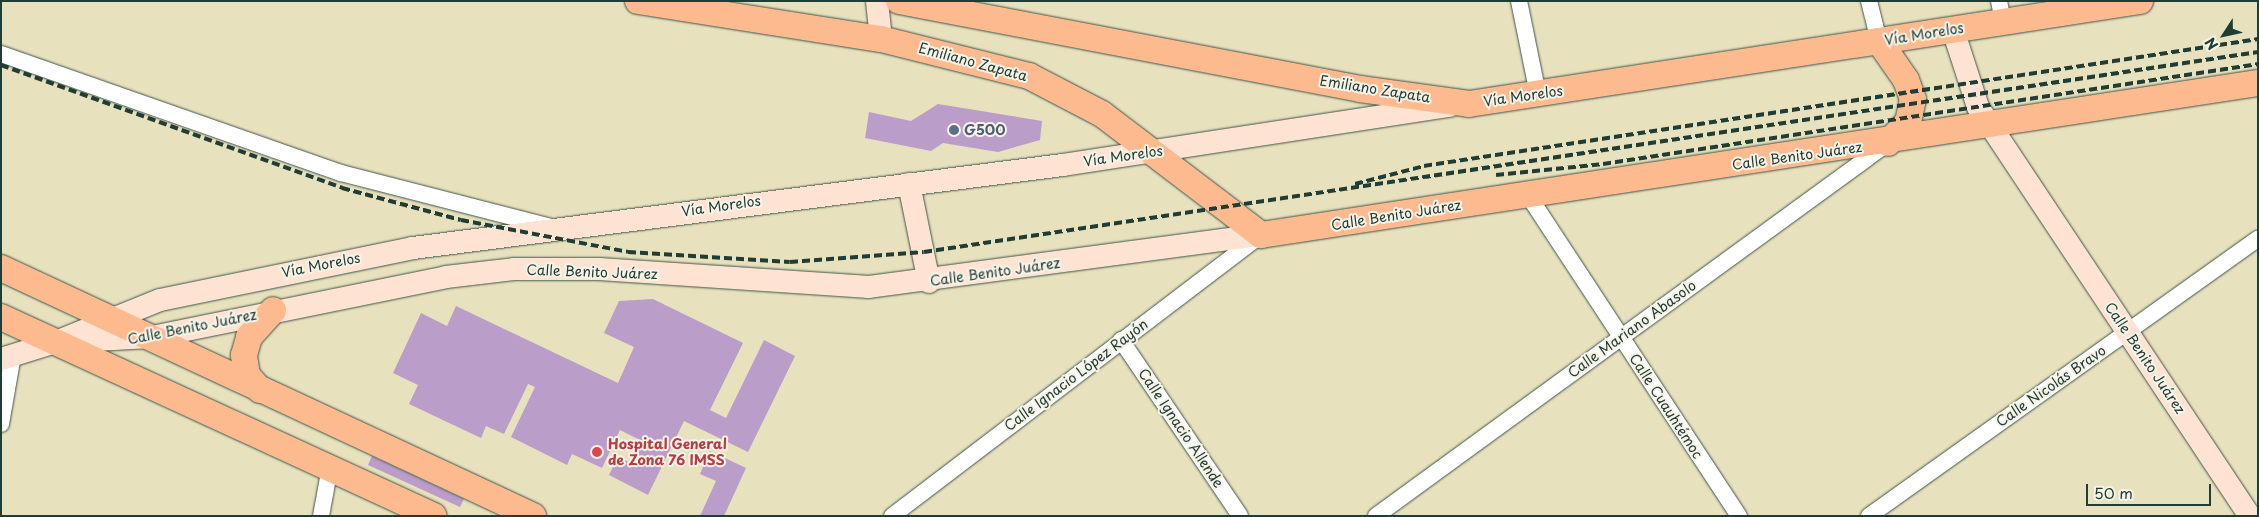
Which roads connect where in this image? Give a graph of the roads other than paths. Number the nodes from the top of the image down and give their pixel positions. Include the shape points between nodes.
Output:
1 (638, 1) edge
2 (877, 1) edge
3 (899, 1) edge
4 (1519, 1) edge
5 (1870, 1) edge
6 (2134, 2) edge
7 (2001, 11) edge
8 (1953, 30) junction
9 (881, 39) junction
10 (1879, 41) junction
11 (1, 54) edge
12 (2258, 83) edge
13 (1538, 94) junction
14 (1469, 104) junction
15 (1990, 126) junction
16 (1888, 142) junction
17 (1154, 151) junction
18 (909, 184) junction
19 (1528, 196) junction
20 (563, 230) junction
21 (1261, 235) junction
22 (2258, 239) edge
23 (1, 268) edge
24 (929, 282) junction
25 (273, 310) junction
26 (1, 317) edge
27 (109, 318) junction
28 (2128, 332) junction
29 (1621, 336) junction
30 (152, 337) junction
31 (1121, 340) junction
32 (56, 342) junction
33 (7, 357) edge
34 (260, 390) junction
35 (1, 424) edge
36 (330, 467) junction
37 (321, 516) edge
38 (433, 516) edge
39 (533, 516) edge
40 (892, 516) edge
41 (1240, 516) edge
42 (1376, 516) edge
43 (1739, 516) edge
44 (1869, 516) edge
45 (2250, 516) edge

1 - 9 main road, Emiliano Zapata
2 - 9 main road
3 - 14 main road, Emiliano Zapata via 1360,89
4 - 13 street
5 - 10 street
6 - 7 main road, Vía Morelos
7 - 8 main road, Vía Morelos
8 - 10 main road, Vía Morelos
8 - 15 main road, Calle Benito Juárez via 1972,96
9 - 17 main road, Emiliano Zapata via 1029,76 1069,94
10 - 13 main road, Vía Morelos
10 - 16 main road via 1906,80 1914,99 1908,122
11 - 20 street via 341,173
12 - 15 main road, Calle Benito Juárez
13 - 14 main road, Vía Morelos
14 - 17 main road, Vía Morelos
15 - 16 main road, Calle Benito Juárez
15 - 28 main road, Calle Benito Juárez
16 - 19 main road, Calle Benito Juárez
16 - 29 street, Calle Mariano Abasolo
17 - 18 main road, Vía Morelos
17 - 21 main road, Emiliano Zapata
18 - 20 main road, Vía Morelos
18 - 24 main road
19 - 21 main road, Calle Benito Juárez
19 - 29 street, Calle Cuauhtémoc
20 - 27 main road, Vía Morelos via 361,256 160,300
21 - 24 main road, Calle Benito Juárez
21 - 31 street, Calle Ignacio López Rayón
22 - 28 street, Calle Nicolás Bravo
23 - 27 main road
24 - 25 main road, Calle Benito Juárez via 829,286 599,270 514,269
25 - 30 main road, Calle Benito Juárez
25 - 34 main road via 249,337 244,356 247,375
26 - 32 main road
27 - 30 main road
27 - 32 main road, Vía Morelos
28 - 44 street, Calle Nicolás Bravo
28 - 45 main road, Calle Benito Juárez
29 - 42 street, Calle Mariano Abasolo
29 - 43 street, Calle Cuauhtémoc
30 - 32 main road, Calle Benito Juárez
30 - 34 main road
31 - 40 street, Calle Ignacio López Rayón
31 - 41 street, Calle Ignacio Allende
32 - 33 main road, Calle Benito Juárez
32 - 36 main road
33 - 35 street
34 - 39 main road
36 - 37 street
36 - 38 main road

